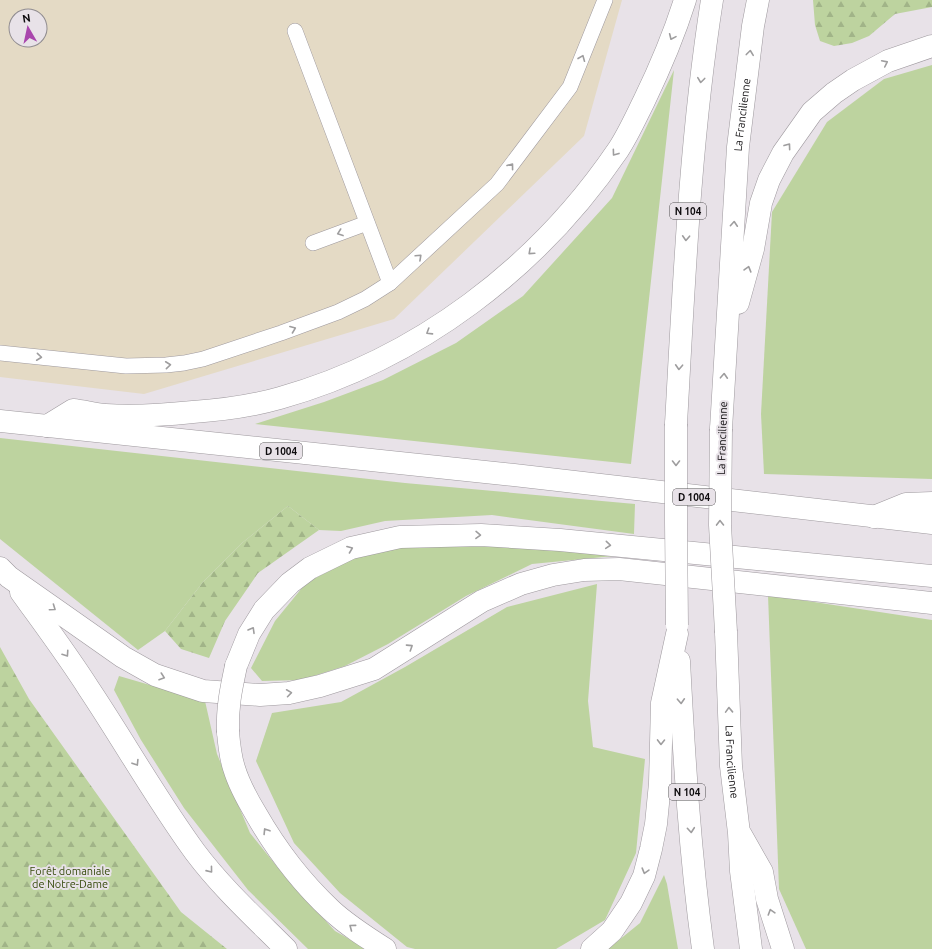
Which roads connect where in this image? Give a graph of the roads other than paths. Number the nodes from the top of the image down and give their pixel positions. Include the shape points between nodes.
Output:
1 (605, 0) edge
2 (685, 0) edge
3 (712, 0) edge
4 (758, 0) edge
5 (295, 31) dead end
6 (932, 46) edge
7 (367, 223) junction
8 (313, 243) dead end
9 (390, 283) junction
10 (726, 347) junction
11 (0, 353) edge
12 (0, 421) edge
13 (47, 426) junction
14 (932, 503) edge
15 (874, 517) junction
16 (932, 523) edge
17 (5, 573) edge
18 (932, 576) edge
19 (932, 603) edge
20 (677, 629) junction
21 (739, 833) junction
22 (286, 949) edge
23 (385, 949) edge
24 (592, 949) edge
25 (703, 949) edge
26 (751, 949) edge
27 (783, 949) edge

9 -> 1 lane via 497,184 570,87
2 -> 13 main road via 676,28 649,90 618,150 581,199 539,246 456,315 362,368 322,385 279,398 234,408 164,415 103,415 73,410
3 -> 20 main road, N 104, bridge via 695,133 687,225 676,424
10 -> 4 main road, La Francilienne via 738,147
5 - 7 lane
10 -> 6 main road via 753,249 761,203 782,153 812,112 834,93 888,61
7 -> 8 lane
7 - 9 lane
11 -> 9 lane via 126,366 184,363 274,336 338,312
21 -> 10 main road, La Francilienne, bridge via 731,766 720,525 721,429
12 - 13 main road, D 1004
13 - 15 main road, D 1004
14 - 15 main road via 906,504
15 - 16 main road, D 1004
17 -> 19 main road via 123,657 155,675 203,691 260,695 312,688 374,669 482,601 521,584 584,570 619,569
17 -> 22 main road via 78,672 196,852 241,905
23 -> 18 main road, bridge via 331,910 287,862 241,787 230,750 227,716 229,698 236,666 250,634 264,610 290,583 310,568 351,548 400,537 481,535
20 -> 24 main road via 662,703 656,824 644,876 631,903 612,931
20 -> 25 main road, N 104 via 685,767
21 - 26 main road, La Francilienne
27 -> 21 main road via 767,899 762,872

